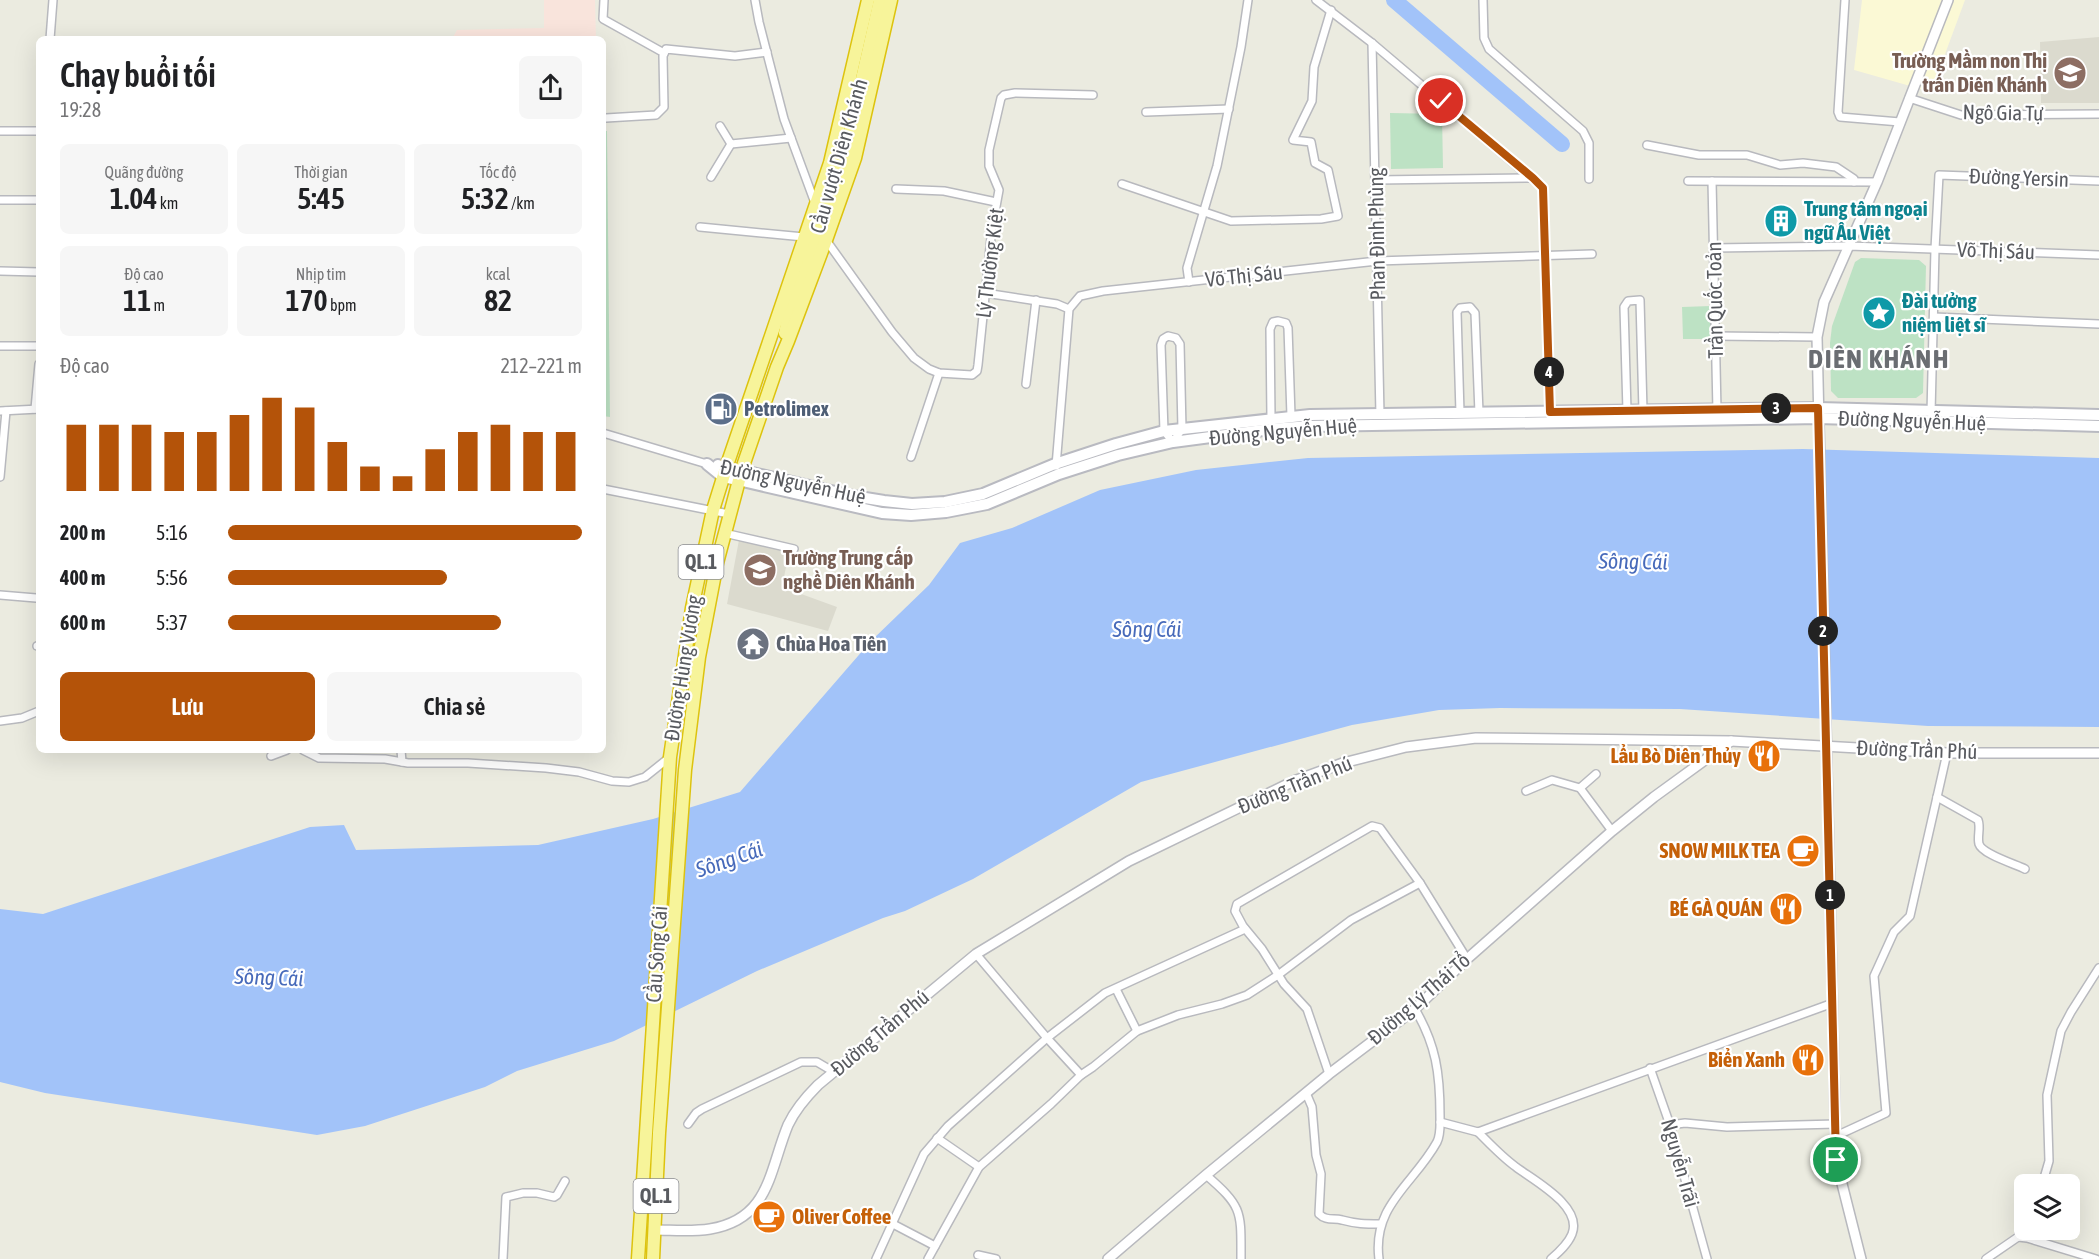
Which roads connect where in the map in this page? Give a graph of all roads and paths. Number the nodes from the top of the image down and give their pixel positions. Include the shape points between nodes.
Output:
1 (53, 0) edge
2 (604, 0) edge
3 (755, 0) edge
4 (868, 0) edge
5 (880, 0) edge
6 (891, 0) edge
7 (1248, 0) edge
8 (1316, 0) edge
9 (1483, 0) edge
10 (1845, 0) edge
11 (1948, 0) edge
12 (1331, 10) junction
13 (50, 36) edge
14 (1372, 43) junction
15 (767, 52) junction
16 (664, 53) junction
17 (1093, 95) dead end
18 (1909, 98) junction
19 (1229, 109) junction
20 (1146, 112) dead end
21 (2099, 114) edge
22 (606, 118) dead end
23 (1900, 122) junction
24 (720, 126) dead end
25 (0, 131) edge
26 (36, 131) edge
27 (791, 138) junction
28 (731, 144) junction
29 (1647, 144) dead end
30 (711, 177) dead end
31 (1533, 178) junction
32 (1589, 179) dead end
33 (1376, 180) junction
34 (1688, 181) dead end
35 (1712, 181) junction
36 (2099, 181) edge
37 (1854, 182) junction
38 (1877, 182) junction
39 (1122, 184) dead end
40 (896, 189) dead end
41 (0, 200) edge
42 (36, 200) edge
43 (996, 202) junction
44 (816, 206) junction
45 (1202, 211) junction
46 (700, 227) dead end
47 (804, 237) junction
48 (826, 240) junction
49 (1849, 246) junction
50 (1714, 248) junction
51 (1935, 249) junction
52 (1592, 254) dead end
53 (2099, 255) edge
54 (1546, 256) junction
55 (1377, 261) junction
56 (0, 271) edge
57 (36, 272) edge
58 (1189, 282) junction
59 (985, 293) junction
60 (1036, 300) junction
61 (1070, 309) junction
62 (790, 310) junction
63 (1934, 317) junction
64 (2099, 324) edge
65 (1715, 336) junction
66 (1817, 337) junction
67 (0, 346) edge
68 (36, 346) edge
69 (762, 362) junction
70 (777, 367) junction
71 (939, 373) junction
72 (1026, 384) dead end
73 (3, 411) edge
74 (36, 411) edge
75 (1627, 411) junction
76 (1643, 411) junction
77 (1460, 413) junction
78 (1479, 413) junction
79 (1818, 413) junction
80 (1717, 414) junction
81 (1291, 416) junction
82 (1931, 416) junction
83 (2099, 416) edge
84 (1551, 417) junction
85 (1271, 418) junction
86 (1380, 420) junction
87 (2099, 426) edge
88 (1182, 429) junction
89 (1164, 431) junction
90 (606, 434) edge
91 (1173, 442) junction
92 (911, 457) dead end
93 (707, 464) joint
94 (1057, 469) junction
95 (725, 471) junction
96 (740, 475) junction
97 (0, 477) edge
98 (606, 490) edge
99 (713, 510) junction
100 (729, 514) junction
101 (724, 533) junction
102 (794, 549) dead end
103 (0, 595) edge
104 (36, 598) dead end
105 (36, 712) edge
106 (0, 721) edge
107 (1731, 741) junction
108 (1826, 746) junction
109 (280, 753) edge
110 (309, 753) edge
111 (401, 753) edge
112 (1947, 753) junction
113 (2099, 753) edge
114 (272, 756) dead end
115 (402, 762) junction
116 (670, 763) junction
117 (685, 770) joint
118 (1596, 774) dead end
119 (1580, 788) junction
120 (1526, 791) dead end
121 (1937, 797) junction
122 (1612, 831) junction
123 (2025, 868) dead end
124 (1420, 883) junction
125 (1245, 929) junction
126 (976, 954) junction
127 (1467, 958) junction
128 (2099, 968) edge
129 (1278, 975) junction
130 (1116, 988) junction
131 (1833, 1003) junction
132 (1415, 1008) junction
133 (1137, 1031) junction
134 (1047, 1038) junction
135 (1650, 1068) junction
136 (834, 1072) junction
137 (1329, 1074) junction
138 (1081, 1075) junction
139 (1306, 1093) junction
140 (1440, 1122) junction
141 (688, 1124) dead end
142 (1836, 1124) junction
143 (1670, 1125) junction
144 (1478, 1132) junction
145 (1836, 1136) junction
146 (937, 1138) junction
147 (979, 1167) junction
148 (2045, 1174) edge
149 (1206, 1175) junction
150 (565, 1181) dead end
151 (891, 1223) junction
152 (1381, 1224) junction
153 (654, 1230) junction
154 (2014, 1240) edge
155 (2034, 1240) edge
156 (934, 1246) junction
157 (978, 1255) dead end
158 (503, 1259) edge
159 (638, 1259) edge
160 (653, 1259) edge
161 (876, 1259) edge
162 (928, 1259) edge
163 (996, 1259) edge
164 (1108, 1259) edge
165 (1241, 1259) edge
166 (1379, 1259) edge
167 (1551, 1259) edge
168 (1707, 1259) edge
169 (1861, 1259) edge
170 (1986, 1259) edge
171 (2096, 1259) edge

1 - 13 street
2 - 16 street via 603,19
3 - 15 street
4 - 44 highway, QL.1
5 - 62 highway, Cầu vượt Diên Khánh / QL.1 via 845,153
6 - 48 highway, QL.1 via 855,158
7 - 19 street
8 - 12 street
9 - 32 street via 1484,38 1489,49 1583,131 1589,143
10 - 23 street via 1840,117
11 - 18 street
12 - 14 street
12 - 45 street via 1314,67 1312,101 1293,140 1311,142 1315,163 1328,170 1338,216 1231,221
14 - 31 street
14 - 33 street, Phan Đình Phùng
15 - 16 street via 735,56 666,49
15 - 27 street
16 - 22 street via 664,107 656,115
17 - 43 street, Lý Thường Kiệt via 1002,96 989,150 989,166 999,190
18 - 21 street, Ngô Gia Tự via 1961,115
18 - 23 street
19 - 20 street
19 - 45 street
23 - 38 street
24 - 28 street
25 - 26 street
27 - 28 street
27 - 44 street
28 - 30 street
29 - 37 street via 1699,155 1748,155 1780,165 1836,167
31 - 33 street
31 - 54 street via 1544,192
33 - 55 street, Phan Đình Phùng
34 - 35 street
35 - 37 street
35 - 50 street, Trần Quốc Toản
36 - 51 street, Đường Yersin via 1939,175
37 - 38 street
38 - 49 street
39 - 45 street
40 - 43 street via 944,190
41 - 42 street
43 - 59 street, Lý Thường Kiệt
44 - 47 highway, QL.1
45 - 58 street via 1187,268
46 - 47 street
47 - 69 highway, QL.1
48 - 70 highway, QL.1
48 - 71 street via 899,342 914,358
49 - 50 street, Võ Thị Sáu
49 - 51 street, Võ Thị Sáu
49 - 66 street via 1824,302
50 - 65 street, Trần Quốc Toản
51 - 53 street, Võ Thị Sáu
51 - 63 street
52 - 54 street, Võ Thị Sáu
54 - 55 street, Võ Thị Sáu
54 - 84 street
55 - 58 street, Võ Thị Sáu
55 - 86 street, Phan Đình Phùng
56 - 57 street
58 - 61 street, Võ Thị Sáu via 1080,296
59 - 60 street
59 - 71 street, Lý Thường Kiệt via 977,371 969,376
60 - 61 street
60 - 72 street
61 - 94 street
62 - 69 highway, Cầu vượt Diên Khánh / QL.1
62 - 70 highway, Cầu vượt Diên Khánh / QL.1
63 - 64 street
63 - 82 street
65 - 66 street
65 - 80 street, Trần Quốc Toản
66 - 79 street
67 - 68 street
69 - 95 highway, Đường Hùng Vương / QL.1
70 - 96 highway, Đường Hùng Vương / QL.1
71 - 92 street
73 - 74 street
73 - 97 street
75 - 76 main road, Đường Nguyễn Huệ
75 - 76 street via 1624,307 1628,301 1640,300
75 - 84 main road, Đường Nguyễn Huệ
76 - 80 main road, Đường Nguyễn Huệ
77 - 78 main road, Đường Nguyễn Huệ
77 - 78 street via 1457,312 1470,307 1475,313
77 - 86 main road, Đường Nguyễn Huệ
78 - 84 main road, Đường Nguyễn Huệ
79 - 80 main road, Đường Nguyễn Huệ
79 - 82 main road, Đường Nguyễn Huệ
79 - 108 street
80 - 84 main road, Đường Nguyễn Huệ
81 - 85 main road, Đường Nguyễn Huệ
81 - 85 street via 1288,328 1278,321 1270,329
81 - 86 main road, Đường Nguyễn Huệ
82 - 83 main road, Đường Nguyễn Huệ
82 - 87 main road, Đường Nguyễn Huệ
84 - 86 main road, Đường Nguyễn Huệ
85 - 88 main road, Đường Nguyễn Huệ
86 - 91 main road, Đường Nguyễn Huệ
88 - 89 main road, Đường Nguyễn Huệ
88 - 89 street via 1180,344 1168,336 1161,345
88 - 91 street
89 - 91 street
89 - 94 main road, Đường Nguyễn Huệ via 1116,444
90 - 93 street
91 - 94 main road, Đường Nguyễn Huệ
93 - 95 main road, Đường Nguyễn Huệ
94 - 96 main road, Đường Nguyễn Huệ via 987,504 911,515 882,513
95 - 96 main road, Đường Nguyễn Huệ
95 - 99 highway, Đường Hùng Vương / QL.1
96 - 100 highway, Đường Hùng Vương / QL.1
98 - 99 street
99 - 100 street
99 - 116 highway, Đường Hùng Vương / QL.1 via 692,608
100 - 101 highway, Đường Hùng Vương / QL.1
101 - 102 street
101 - 117 highway, Đường Hùng Vương / QL.1 via 699,657
103 - 104 street
105 - 106 street
107 - 108 street, Đường Trần Phú
107 - 122 street, Đường Lý Thái Tổ
107 - 126 street, Đường Trần Phú via 1476,738 1406,747 1343,763 1294,781 1133,858
108 - 112 street, Đường Trần Phú
108 - 131 street
109 - 114 street
110 - 115 street via 319,758
111 - 115 street
112 - 113 street, Đường Trần Phú
112 - 121 street
115 - 116 street via 546,768 629,782
116 - 159 highway, Cầu Sông Cái / QL.1
117 - 153 highway, Cầu Sông Cái / QL.1
118 - 119 street
119 - 120 street via 1552,780
119 - 122 street
121 - 123 street via 1978,820 1979,842 1984,851
121 - 145 street via 1910,916 1894,932 1875,975 1886,1113
122 - 127 street, Đường Lý Thái Tổ
124 - 125 street via 1380,828 1372,826 1237,904 1234,911
124 - 127 street
124 - 129 street via 1351,920
125 - 129 street
125 - 130 street
126 - 134 street
126 - 136 street, Đường Trần Phú
127 - 132 street, Đường Lý Thái Tổ
128 - 148 street via 2061,1031 2048,1095 2049,1161
129 - 133 street via 1236,1000 1178,1014
129 - 137 street via 1307,1009
130 - 133 street
130 - 134 street via 1098,997
131 - 135 street
131 - 142 street
132 - 137 street, Đường Lý Thái Tổ
132 - 140 street via 1428,1032 1437,1063
133 - 138 street
134 - 138 street
134 - 146 street
135 - 143 street, Nguyễn Trãi
135 - 144 street
136 - 141 street via 817,1062 801,1062 702,1109
136 - 153 street, Đường Trần Phú via 794,1114 770,1181 744,1215 711,1229
137 - 139 street, Đường Lý Thái Tổ
138 - 147 street
139 - 149 street, Đường Lý Thái Tổ
139 - 152 street via 1312,1107 1321,1174 1319,1214 1353,1224
140 - 144 street
140 - 152 street via 1437,1142 1388,1208
142 - 143 street
142 - 145 street
143 - 168 street, Nguyễn Trãi
144 - 167 street via 1516,1167 1544,1185 1572,1218 1573,1233
145 - 169 street via 1836,1160
146 - 147 street
146 - 151 street via 924,1154
147 - 156 street
149 - 164 street, Đường Lý Thái Tổ
149 - 165 street via 1239,1210
150 - 158 street via 554,1197 530,1193 506,1197
151 - 156 street
151 - 161 street
152 - 166 street
153 - 160 highway, QL.1
154 - 170 street
155 - 171 street
156 - 162 street
157 - 163 street

